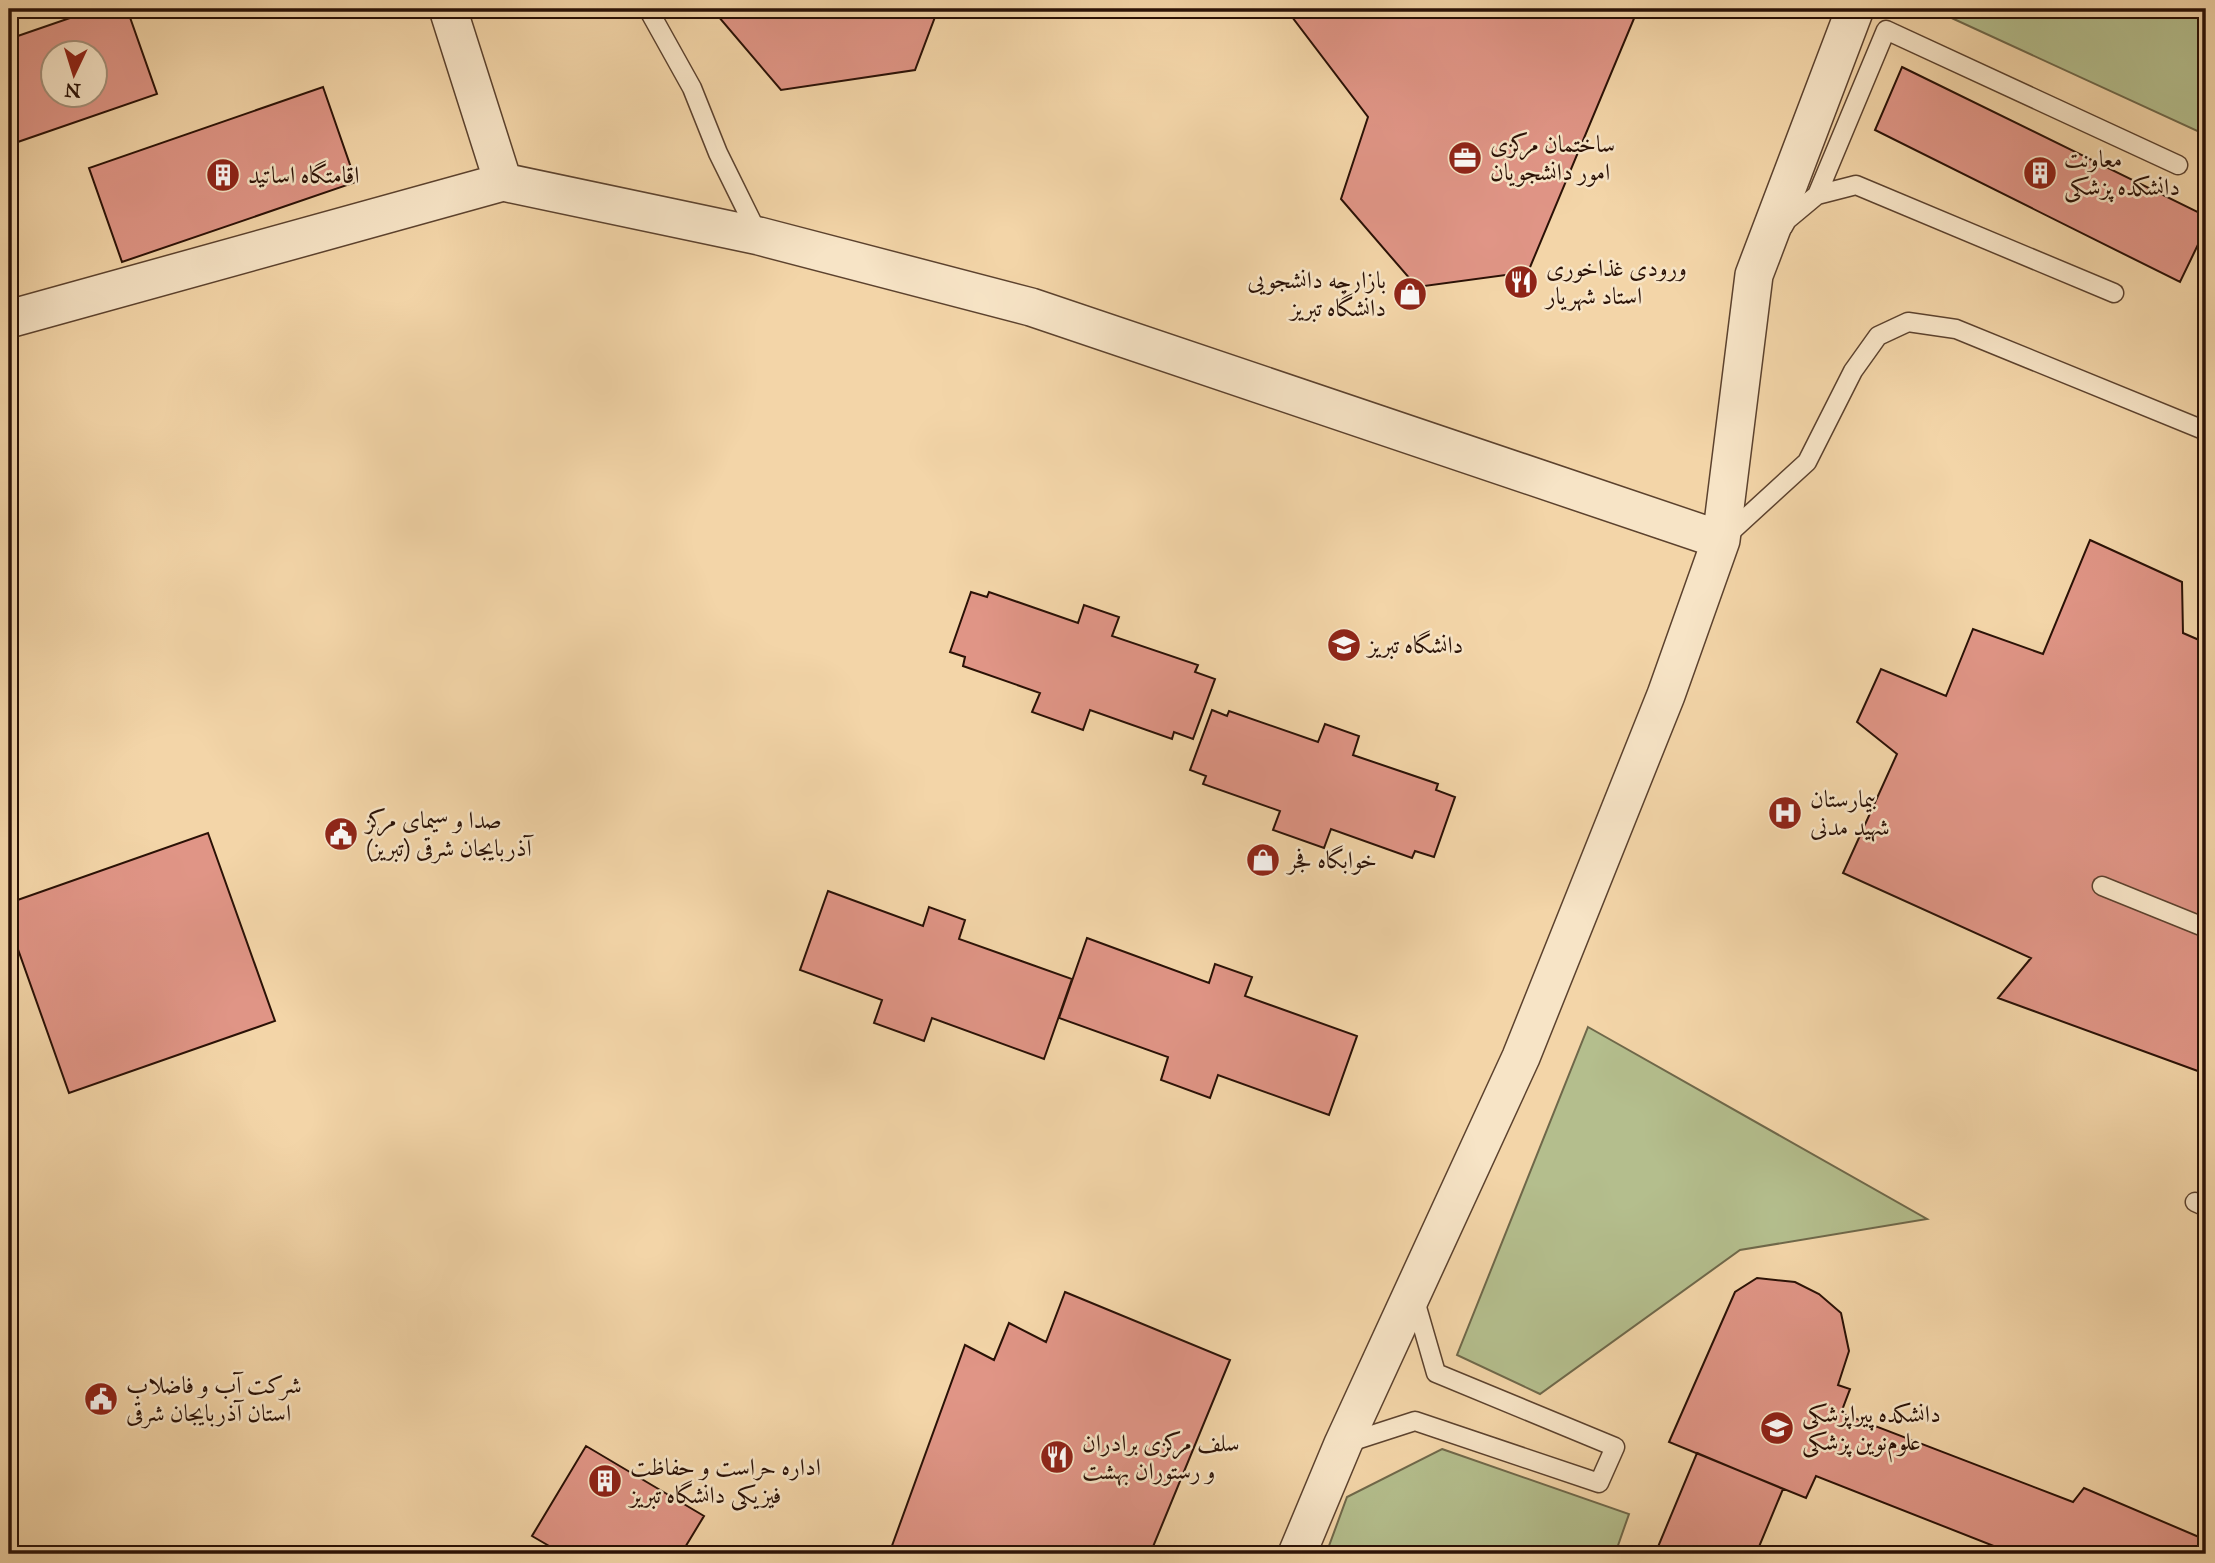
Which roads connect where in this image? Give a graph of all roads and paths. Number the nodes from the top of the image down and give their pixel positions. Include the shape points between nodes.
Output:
1 (448, 9) edge
2 (648, 9) edge
3 (1856, 9) edge
4 (2178, 165) dead end
5 (503, 182) junction
6 (1817, 195) junction
7 (759, 236) junction
8 (1754, 275) junction
9 (2114, 293) dead end
10 (9, 319) edge
11 (2206, 431) edge
12 (1721, 540) junction
13 (2102, 886) dead end
14 (2206, 928) edge
15 (1413, 1294) junction
16 (1343, 1444) junction
17 (1297, 1554) edge

1 - 5 street
2 - 7 lane via 692,88
3 - 8 street
4 - 6 lane via 1886,30
5 - 7 street
5 - 10 street
6 - 8 lane via 1787,220
6 - 9 lane via 1856,185
7 - 12 street via 1031,307
8 - 12 street
11 - 12 lane via 1956,330 1908,322 1878,336 1853,371 1807,462
12 - 15 street via 1666,695 1526,1045
13 - 14 lane
15 - 16 street
15 - 16 lane via 1436,1373 1615,1447 1599,1483 1415,1421
16 - 17 street

